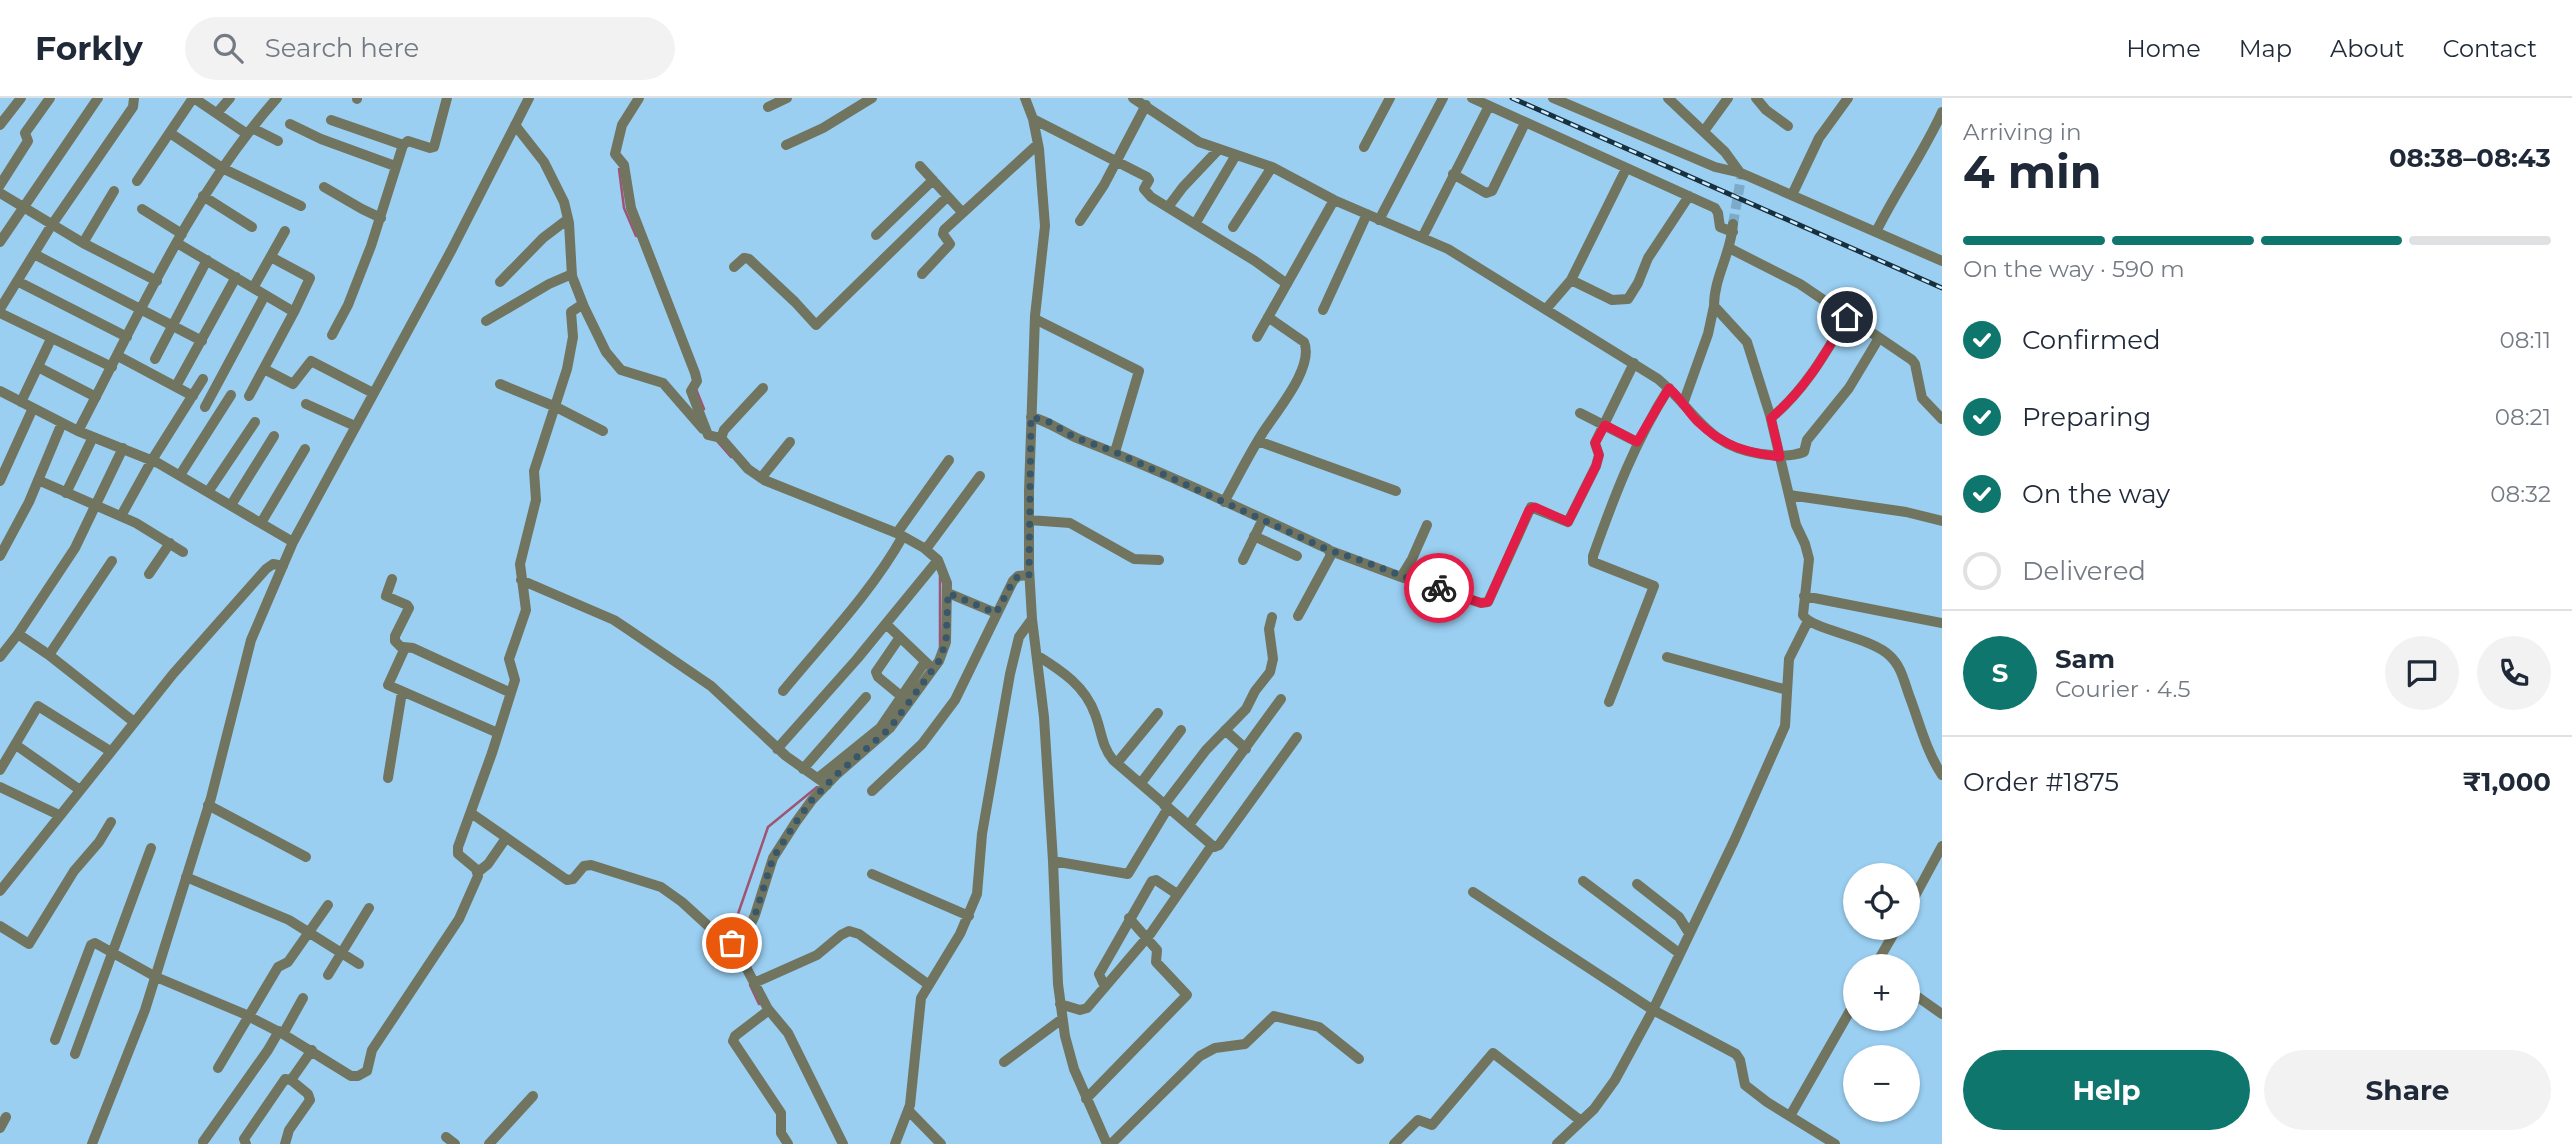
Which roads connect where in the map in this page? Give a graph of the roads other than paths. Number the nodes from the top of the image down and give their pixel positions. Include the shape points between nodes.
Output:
1 (21, 98) edge
2 (50, 98) edge
3 (98, 98) edge
4 (230, 98) edge
5 (277, 98) edge
6 (447, 98) edge
7 (529, 98) edge
8 (639, 98) edge
9 (787, 98) edge
10 (872, 98) edge
11 (1025, 98) edge
12 (1133, 98) edge
13 (1390, 98) edge
14 (1443, 98) edge
15 (1472, 98) edge
16 (1553, 98) edge
17 (1588, 98) edge
18 (1668, 98) edge
19 (1728, 98) edge
20 (1756, 98) edge
21 (1848, 98) edge
22 (132, 99) edge
23 (199, 99) edge
24 (1146, 105) junction
25 (1489, 106) junction
26 (768, 107) dead end
27 (1580, 110) junction
28 (1942, 112) edge
29 (217, 113) junction
30 (1033, 119) junction
31 (331, 120) dead end
32 (1525, 123) junction
33 (290, 124) dead end
34 (0, 125) edge
35 (515, 125) junction
36 (1788, 126) dead end
37 (249, 131) junction
38 (1704, 131) junction
39 (170, 133) junction
40 (278, 141) dead end
41 (1038, 144) junction
42 (403, 145) junction
43 (786, 145) dead end
44 (1364, 147) dead end
45 (1219, 149) junction
46 (1236, 155) junction
47 (1116, 162) junction
48 (395, 166) junction
49 (920, 166) dead end
50 (1272, 167) junction
51 (222, 168) junction
52 (1626, 169) junction
53 (1454, 174) junction
54 (1741, 176) junction
55 (933, 180) junction
56 (137, 181) dead end
57 (0, 185) edge
58 (324, 187) dead end
59 (114, 191) dead end
60 (0, 193) edge
61 (1792, 195) junction
62 (203, 196) junction
63 (1689, 196) junction
64 (947, 197) junction
65 (1334, 200) junction
66 (302, 206) dead end
67 (1168, 207) junction
68 (23, 208) junction
69 (142, 209) dead end
70 (962, 212) junction
71 (1367, 214) junction
72 (381, 218) junction
73 (568, 219) junction
74 (1379, 220) junction
75 (1080, 221) dead end
76 (1195, 224) junction
77 (51, 226) junction
78 (252, 227) dead end
79 (1233, 227) dead end
80 (285, 231) dead end
81 (1876, 232) junction
82 (876, 235) dead end
83 (1423, 236) junction
84 (180, 238) junction
85 (0, 242) edge
86 (83, 243) junction
87 (1731, 248) junction
88 (34, 254) junction
89 (271, 257) junction
90 (1941, 259) edge
91 (207, 260) junction
92 (734, 267) dead end
93 (572, 274) junction
94 (922, 274) dead end
95 (236, 277) junction
96 (1571, 280) junction
97 (17, 281) junction
98 (157, 281) junction
99 (500, 282) dead end
100 (1287, 284) junction
101 (253, 288) junction
102 (265, 295) junction
103 (583, 304) junction
104 (1714, 306) junction
105 (142, 309) junction
106 (1546, 309) junction
107 (1323, 310) dead end
108 (0, 311) edge
109 (294, 312) junction
110 (1268, 317) junction
111 (1847, 317) junction
112 (1035, 319) junction
113 (486, 321) dead end
114 (173, 326) junction
115 (332, 335) dead end
116 (127, 337) junction
117 (1257, 337) dead end
118 (1879, 338) junction
119 (51, 339) junction
120 (202, 341) junction
121 (118, 356) junction
122 (155, 359) dead end
123 (1634, 363) junction
124 (111, 367) junction
125 (38, 368) junction
126 (264, 369) junction
127 (203, 379) dead end
128 (500, 384) dead end
129 (176, 386) junction
130 (763, 388) dead end
131 (1669, 388) junction
132 (1, 393) edge
133 (373, 393) junction
134 (231, 395) dead end
135 (193, 396) junction
136 (249, 396) dead end
137 (96, 397) junction
138 (21, 402) junction
139 (306, 404) dead end
140 (1683, 404) junction
141 (205, 407) dead end
142 (555, 407) junction
143 (33, 408) junction
144 (1580, 413) dead end
145 (1031, 417) junction
146 (1771, 418) junction
147 (1942, 419) edge
148 (255, 422) dead end
149 (62, 423) junction
150 (1605, 425) junction
151 (355, 426) junction
152 (78, 431) junction
153 (603, 431) dead end
154 (274, 436) dead end
155 (715, 436) junction
156 (93, 437) junction
157 (1258, 441) junction
158 (790, 442) dead end
159 (1637, 442) junction
160 (123, 448) junction
161 (305, 449) dead end
162 (1115, 452) junction
163 (1780, 457) junction
164 (152, 460) junction
165 (949, 460) dead end
166 (180, 475) junction
167 (980, 476) dead end
168 (761, 478) junction
169 (38, 480) junction
170 (0, 481) edge
171 (208, 492) junction
172 (1396, 492) dead end
173 (66, 493) junction
174 (1789, 495) junction
175 (1224, 502) junction
176 (231, 505) junction
177 (96, 507) junction
178 (121, 516) junction
179 (1263, 519) junction
180 (1029, 520) junction
181 (1942, 521) edge
182 (261, 523) junction
183 (1427, 525) dead end
184 (1254, 536) junction
185 (900, 538) junction
186 (293, 542) junction
187 (170, 543) junction
188 (926, 549) junction
189 (1331, 551) junction
190 (183, 552) dead end
191 (0, 556) edge
192 (1297, 556) dead end
193 (1243, 560) dead end
194 (112, 561) dead end
195 (1159, 561) dead end
196 (937, 562) junction
197 (283, 566) junction
198 (149, 574) dead end
199 (1029, 575) junction
200 (1401, 577) junction
201 (392, 579) dead end
202 (521, 580) junction
203 (948, 593) junction
204 (1804, 596) junction
205 (996, 613) junction
206 (1298, 616) dead end
207 (1272, 617) dead end
208 (1032, 619) junction
209 (1808, 621) junction
210 (1942, 623) edge
211 (886, 624) junction
212 (18, 634) junction
213 (900, 637) junction
214 (403, 647) junction
215 (49, 655) junction
216 (1038, 656) junction
217 (0, 657) edge
218 (1667, 657) dead end
219 (929, 665) junction
220 (1787, 690) junction
221 (783, 691) dead end
222 (402, 692) junction
223 (511, 693) junction
224 (901, 696) junction
225 (866, 697) dead end
226 (1281, 699) dead end
227 (1609, 702) dead end
228 (1158, 713) dead end
229 (134, 722) junction
230 (1181, 730) dead end
231 (1225, 730) junction
232 (499, 733) junction
233 (1297, 737) dead end
234 (16, 745) junction
235 (777, 749) junction
236 (1246, 749) junction
237 (110, 751) junction
238 (1117, 763) junction
239 (803, 769) junction
240 (0, 770) edge
241 (1942, 775) edge
242 (388, 778) dead end
243 (823, 782) junction
244 (1141, 783) junction
245 (0, 787) edge
246 (80, 790) junction
247 (872, 791) dead end
248 (208, 805) junction
249 (1166, 806) junction
250 (471, 813) junction
251 (59, 815) junction
252 (111, 822) dead end
253 (1189, 825) junction
254 (506, 838) junction
255 (1212, 845) junction
256 (1942, 846) edge
257 (151, 848) dead end
258 (306, 858) dead end
259 (1054, 860) junction
260 (478, 872) junction
261 (872, 873) dead end
262 (186, 877) junction
263 (1583, 881) dead end
264 (1637, 884) dead end
265 (1920, 887) edge
266 (0, 891) edge
267 (1473, 892) dead end
268 (1177, 894) junction
269 (328, 905) dead end
270 (369, 908) dead end
271 (969, 916) junction
272 (1129, 918) junction
273 (0, 926) edge
274 (309, 932) junction
275 (1689, 933) junction
276 (1147, 937) junction
277 (736, 946) junction
278 (112, 952) junction
279 (341, 952) junction
280 (1679, 953) junction
281 (359, 964) dead end
282 (328, 975) dead end
283 (156, 977) junction
284 (754, 983) junction
285 (929, 985) junction
286 (1105, 987) junction
287 (303, 998) dead end
288 (1920, 998) edge
289 (1060, 1004) junction
290 (1653, 1010) junction
291 (766, 1012) junction
292 (1942, 1014) edge
293 (250, 1017) junction
294 (1062, 1019) junction
295 (1843, 1023) edge
296 (281, 1032) junction
297 (55, 1040) dead end
298 (312, 1051) junction
299 (75, 1054) dead end
300 (1359, 1059) dead end
301 (1004, 1062) dead end
302 (218, 1068) dead end
303 (291, 1080) junction
304 (533, 1096) dead end
305 (1086, 1099) junction
306 (909, 1111) junction
307 (1790, 1116) junction
308 (6, 1117) dead end
309 (1581, 1121) junction
310 (0, 1128) edge
311 (203, 1142) dead end
312 (92, 1144) edge
313 (246, 1144) edge
314 (285, 1144) edge
315 (489, 1144) edge
316 (788, 1144) edge
317 (843, 1144) edge
318 (895, 1144) edge
319 (941, 1144) edge
320 (1109, 1144) edge
321 (1395, 1144) edge
322 (1557, 1144) edge
323 (1835, 1144) edge

1 - 34 street
2 - 57 street via 25,133 29,141
3 - 68 street
4 - 29 street
5 - 37 street
6 - 42 street via 434,147 408,141
7 - 35 street
8 - 155 street via 614,150 695,383 692,396
9 - 26 street
10 - 43 street
11 - 30 street
12 - 24 street
13 - 44 street
14 - 74 street
15 - 25 street
16 - 27 street
17 - 27 street
18 - 38 street
19 - 38 street
20 - 36 street
21 - 61 street via 1819,138
22 - 77 street via 133,107
23 - 29 street
23 - 39 street
24 - 45 street via 1194,140
24 - 47 street
25 - 32 street
25 - 53 street
27 - 54 street
28 - 81 street
29 - 37 street
30 - 41 street
30 - 47 street
31 - 42 street
32 - 52 street
32 - 53 street via 1492,191 1486,193
33 - 48 street
35 - 73 street via 544,162
35 - 133 street
37 - 40 street
37 - 51 street
38 - 54 street
39 - 51 street
39 - 56 street
41 - 70 street
41 - 112 street via 1045,226
42 - 48 street
45 - 46 street
45 - 67 street
46 - 50 street
46 - 76 street
47 - 67 street via 1148,178 1144,190
47 - 75 street
48 - 72 street
49 - 55 street
50 - 65 street
50 - 79 street
51 - 62 street
51 - 66 street
52 - 63 street
52 - 96 street
53 - 83 street
54 - 61 street
55 - 64 street
55 - 82 street
58 - 72 street
59 - 86 street
60 - 68 street
61 - 81 street
62 - 78 street
62 - 84 street
63 - 87 street via 1715,208 1720,227 1733,228
63 - 96 street via 1648,258 1628,299 1612,300
64 - 70 street
64 - 92 street via 816,325 749,259
65 - 71 street
65 - 100 street
67 - 76 street
68 - 77 street
68 - 85 street
69 - 84 street
70 - 94 street via 943,232 950,244
71 - 74 street
71 - 107 street
72 - 115 street
73 - 93 street
73 - 99 street via 543,237
74 - 83 street
76 - 100 street
77 - 86 street
77 - 88 street
80 - 89 street
81 - 90 street
83 - 106 street
84 - 91 street
84 - 98 street
86 - 98 street
87 - 104 street
87 - 111 street via 1800,284
88 - 97 street
88 - 105 street
89 - 101 street
89 - 109 street via 310,278
91 - 95 street
91 - 114 street
93 - 103 street
93 - 113 street
95 - 101 street
95 - 120 street
96 - 106 street
97 - 108 street
97 - 116 street
98 - 105 street
100 - 110 street
101 - 102 street
102 - 109 street
102 - 141 street
103 - 142 street via 572,312 572,347
103 - 155 street via 617,366 663,383
104 - 140 street
104 - 146 street via 1747,342
105 - 114 street
105 - 116 street
106 - 123 street
108 - 119 street
109 - 126 street
110 - 117 street
110 - 157 street via 1304,342 1307,350 1298,377
111 - 118 street
111 - 146 street via 1814,372
112 - 145 street
112 - 162 street via 1139,371
114 - 120 street
114 - 122 street
116 - 121 street
118 - 147 street via 1915,364 1922,398
118 - 163 street via 1849,388 1807,440 1804,452
119 - 124 street
119 - 125 street
120 - 129 street
121 - 124 street
121 - 129 street
123 - 131 street
123 - 150 street
124 - 137 street
125 - 137 street
125 - 138 street
126 - 133 street via 293,384 312,361
126 - 136 street
127 - 135 street
128 - 142 street
129 - 135 street
130 - 155 street
131 - 140 street
131 - 159 street
132 - 138 street
133 - 151 street
134 - 166 street
135 - 164 street
137 - 152 street
138 - 143 street
139 - 151 street
140 - 163 street via 1728,446
142 - 153 street
142 - 202 street via 535,466 536,500 521,560
143 - 149 street
143 - 170 street
144 - 150 street
145 - 162 street
145 - 180 street
146 - 163 street
148 - 171 street
149 - 152 street
149 - 169 street
150 - 159 street
150 - 200 street via 1595,443 1596,466 1568,522 1531,507 1488,602
151 - 186 street
152 - 156 street
154 - 176 street
155 - 168 street
156 - 160 street
156 - 173 street
157 - 172 street
157 - 175 street
158 - 168 street
159 - 227 street via 1592,560 1654,587
160 - 164 street
160 - 177 street
161 - 182 street
162 - 175 street
163 - 174 street
164 - 166 street
164 - 178 street
165 - 185 street
166 - 171 street
167 - 188 street
168 - 185 street
169 - 173 street
169 - 191 street
171 - 176 street
173 - 177 street
174 - 181 street
174 - 204 street via 1809,559
175 - 179 street
176 - 182 street
177 - 178 street
177 - 212 street via 75,548
178 - 187 street
179 - 184 street
179 - 189 street
180 - 195 street via 1074,524 1134,559
180 - 199 street
182 - 186 street
183 - 200 street
184 - 192 street
184 - 193 street
185 - 188 street
185 - 221 street via 861,596
186 - 197 street
187 - 190 street
187 - 198 street
188 - 196 street
189 - 200 street
189 - 206 street
194 - 215 street
196 - 203 street
196 - 211 street
197 - 229 street via 273,564 264,571
197 - 248 street via 251,640
199 - 205 street via 1015,578
199 - 208 street
201 - 214 street via 386,596 408,606 395,639
202 - 223 street via 526,610 509,659 515,678
202 - 235 street via 629,630 711,686
203 - 205 street
203 - 219 street via 946,642 942,655
204 - 209 street via 1803,615
204 - 210 street
205 - 247 street via 955,700 922,744
207 - 231 street via 1270,672 1246,709
208 - 216 street
208 - 271 street via 1019,637 1010,674 982,834 979,883
209 - 220 street via 1789,659
209 - 241 street via 1860,638 1890,655 1899,666
211 - 213 street
211 - 235 street
212 - 215 street
212 - 217 street
213 - 219 street
213 - 224 street via 876,671
214 - 222 street via 388,683
214 - 223 street
215 - 229 street
216 - 238 street via 1079,686 1095,712 1103,746
216 - 259 street
218 - 220 street
219 - 224 street
219 - 243 street via 890,728
220 - 275 street via 1781,738
222 - 232 street
222 - 242 street
223 - 232 street
224 - 243 street via 880,727
225 - 239 street
226 - 236 street
228 - 238 street
229 - 237 street
230 - 244 street
231 - 236 street
231 - 249 street
232 - 250 street
233 - 255 street via 1219,845
234 - 237 street via 39,706
234 - 240 street
234 - 246 street
235 - 239 street
236 - 253 street
237 - 246 street
238 - 244 street
239 - 243 street
243 - 277 street via 773,858 755,915
244 - 249 street
245 - 251 street
246 - 251 street
248 - 258 street
248 - 262 street
249 - 253 street
249 - 259 street via 1128,874
250 - 254 street
250 - 260 street via 457,851
251 - 266 street
252 - 273 street via 29,944
253 - 255 street
254 - 260 street
254 - 277 street via 567,880 591,864 661,887
255 - 268 street
256 - 265 street
257 - 278 street
259 - 289 street
260 - 298 street via 463,912 379,1037 367,1070 351,1076
261 - 271 street
262 - 274 street via 276,913
262 - 283 street
263 - 280 street
264 - 275 street via 1679,918
267 - 290 street
268 - 272 street via 1153,880
268 - 276 street
269 - 274 street
270 - 279 street
271 - 285 street
272 - 276 street
272 - 286 street via 1099,974
274 - 279 street
274 - 293 street via 288,962 278,967
275 - 280 street
276 - 286 street
276 - 305 street via 1157,951 1156,962 1187,995
277 - 284 street
278 - 283 street
278 - 297 street via 91,945
278 - 299 street
279 - 281 street
279 - 282 street
280 - 290 street
283 - 293 street
283 - 312 street
284 - 285 street via 817,955 853,931
284 - 291 street
285 - 306 street via 918,1011
286 - 289 street via 1083,1010
287 - 296 street
288 - 292 street
289 - 294 street
290 - 307 street via 1736,1054 1745,1085
290 - 309 street via 1615,1080
291 - 316 street via 733,1041 781,1113 781,1133
291 - 317 street via 788,1033
293 - 296 street
293 - 302 street
294 - 301 street
294 - 305 street
295 - 307 street
296 - 298 street
296 - 311 street
298 - 303 street
300 - 320 street via 1319,1027 1274,1016 1245,1044 1215,1048 1200,1056
303 - 313 street via 285,1079 244,1139
303 - 314 street via 310,1097
304 - 315 street
305 - 320 street
306 - 318 street
306 - 319 street
307 - 323 street
308 - 310 street
309 - 321 street via 1493,1053 1432,1125 1418,1120
309 - 322 street

